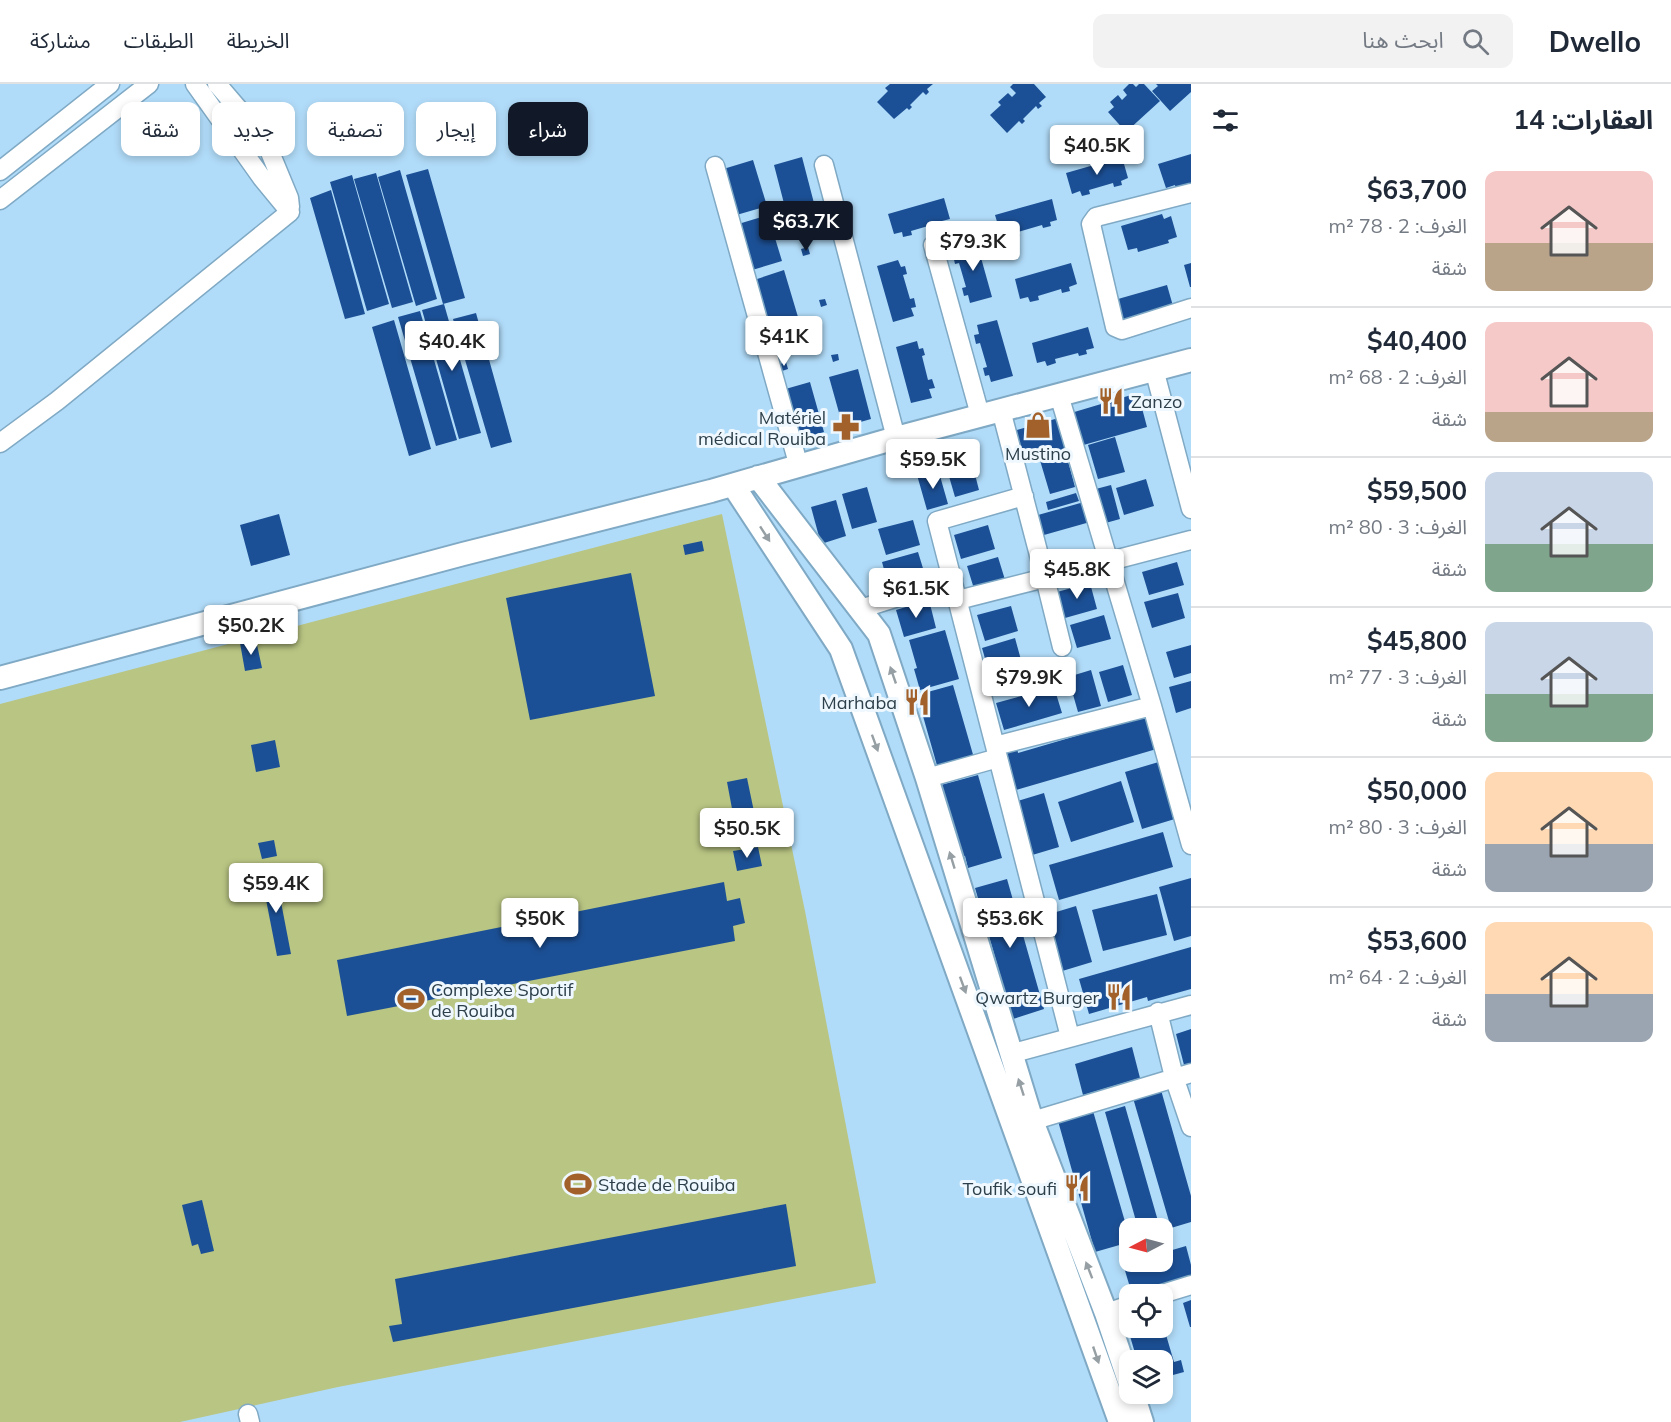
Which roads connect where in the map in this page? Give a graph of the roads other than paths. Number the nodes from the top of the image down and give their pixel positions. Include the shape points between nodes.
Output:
1 (110, 84) edge
2 (148, 84) edge
3 (195, 84) edge
4 (217, 84) edge
5 (824, 165) dead end
6 (716, 166) dead end
7 (0, 171) edge
8 (1191, 193) edge
9 (0, 200) edge
10 (290, 212) junction
11 (933, 245) dead end
12 (1191, 308) edge
13 (1191, 360) edge
14 (1154, 369) junction
15 (1059, 395) junction
16 (991, 412) junction
17 (896, 438) junction
18 (0, 443) edge
19 (799, 467) junction
20 (758, 477) junction
21 (733, 486) junction
22 (1024, 496) junction
23 (1191, 509) edge
24 (1191, 540) edge
25 (1109, 562) junction
26 (1046, 578) junction
27 (953, 580) junction
28 (958, 600) junction
29 (860, 609) junction
30 (1062, 647) dead end
31 (0, 678) edge
32 (1152, 706) junction
33 (997, 752) junction
34 (927, 778) junction
35 (1191, 845) edge
36 (1191, 1005) edge
37 (1158, 1012) junction
38 (1070, 1036) junction
39 (1001, 1059) junction
40 (1183, 1075) edge
41 (1032, 1121) junction
42 (1191, 1127) edge
43 (1191, 1285) edge
44 (1173, 1291) edge
45 (1119, 1309) edge
46 (1106, 1313) junction
47 (1119, 1351) edge
48 (1136, 1404) edge
49 (1120, 1422) edge
50 (1142, 1422) edge

1 - 7 street
2 - 9 street
3 - 10 street
4 - 10 street via 265,140 289,198
5 - 17 street
6 - 19 street
8 - 12 street via 1096,217 1091,224 1115,327 1122,330
10 - 18 street
11 - 16 street
13 - 14 street
14 - 15 street
14 - 23 street
15 - 16 street
15 - 25 street
16 - 17 street
16 - 22 street
17 - 19 street
19 - 20 street
20 - 21 street
20 - 29 street
21 - 31 street
21 -> 39 street via 840,649
22 - 26 street
22 - 27 street via 937,521
24 - 25 street
25 - 26 street
25 - 32 street
26 - 28 street
26 - 30 street
27 - 28 street
27 - 29 street
28 - 33 street
34 -> 29 street via 879,634
32 - 33 street
32 - 35 street
33 - 34 street
33 - 38 street
39 -> 34 street
36 - 37 street
37 - 38 street
37 - 40 street
38 - 39 street
41 -> 39 street
39 -> 49 street
40 - 41 street
40 - 42 street
46 -> 41 street
43 - 44 street
45 - 46 street
46 - 47 street
48 - 50 street

